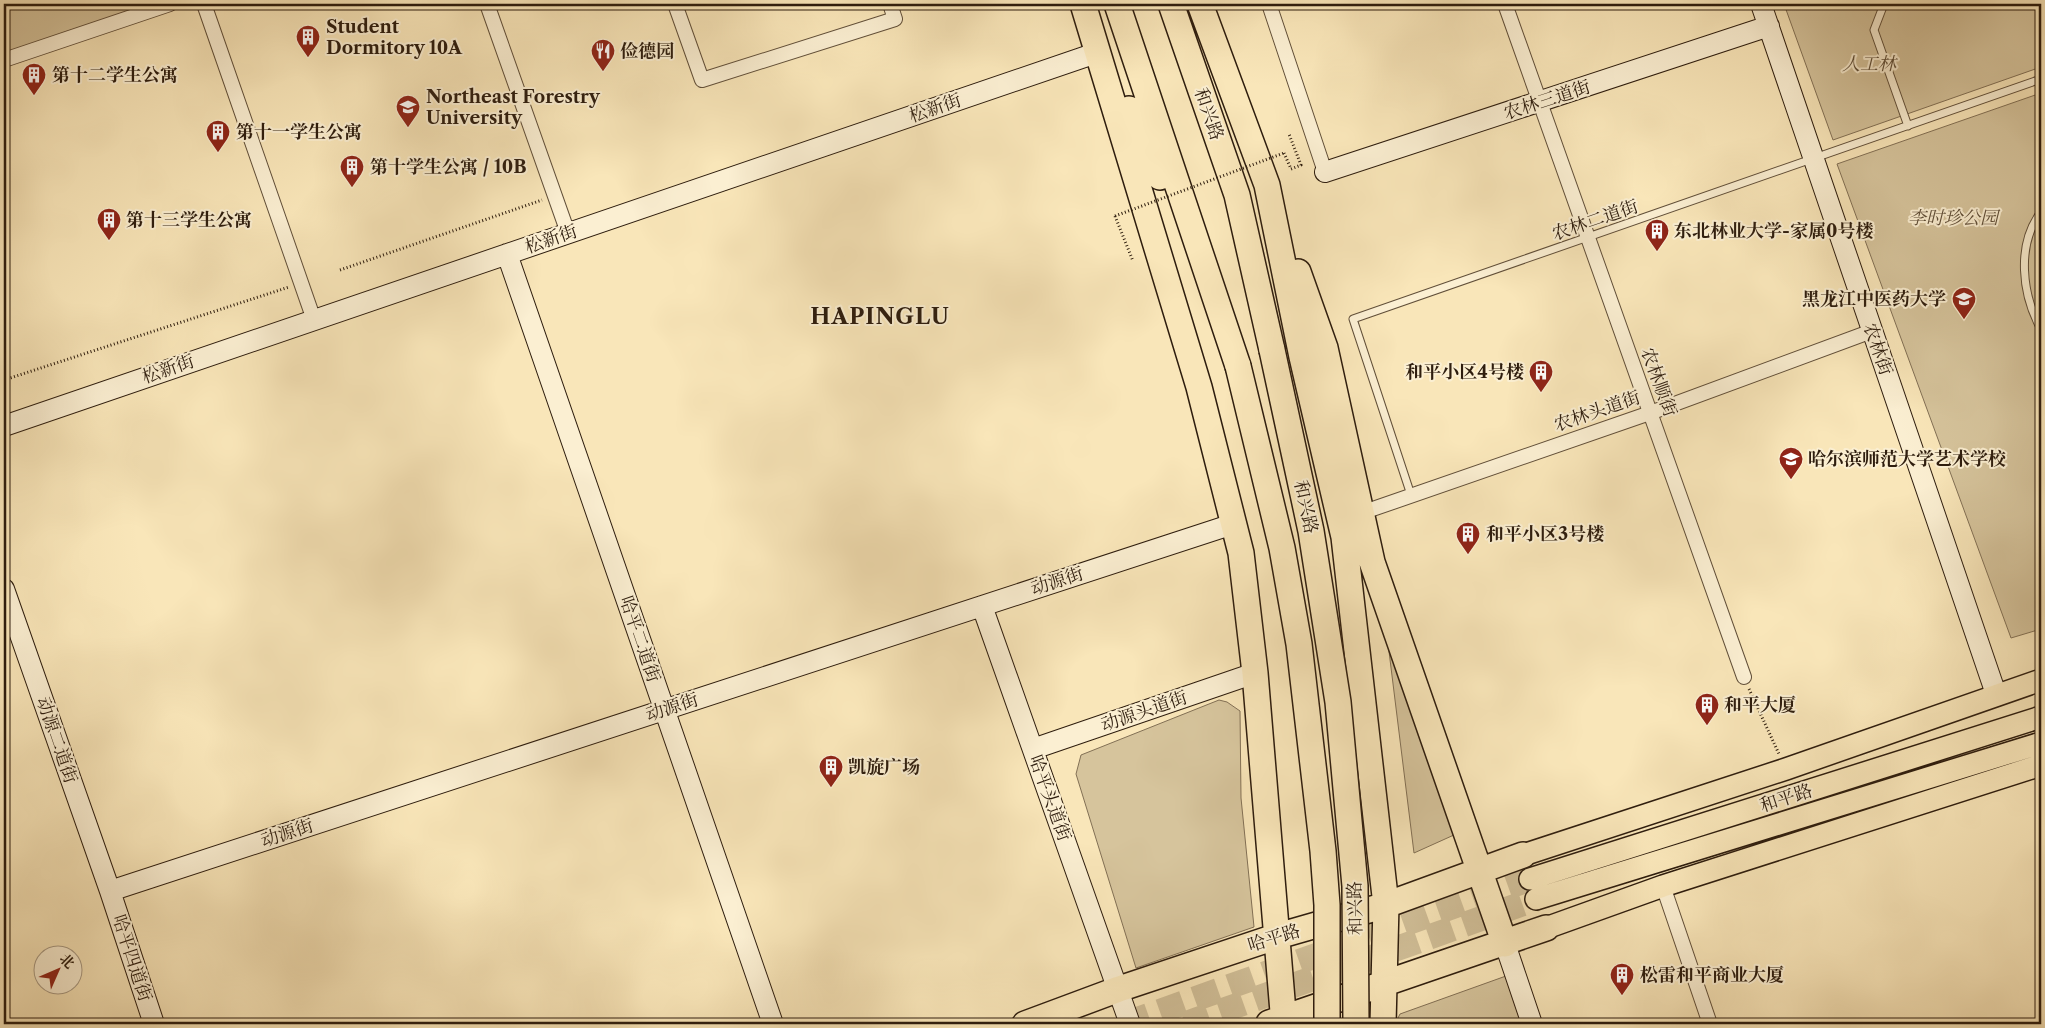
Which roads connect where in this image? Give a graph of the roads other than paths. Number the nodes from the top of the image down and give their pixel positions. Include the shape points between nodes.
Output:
1 (170, 4) edge
2 (204, 4) edge
3 (487, 4) edge
4 (675, 4) edge
5 (890, 4) edge
6 (1083, 4) edge
7 (1117, 4) edge
8 (1171, 4) edge
9 (1269, 4) edge
10 (1505, 4) edge
11 (1761, 4) edge
12 (1884, 4) edge
13 (1202, 11) edge
14 (1768, 26) junction
15 (1091, 27) junction
16 (1099, 52) junction
17 (4, 60) edge
18 (2041, 79) edge
19 (1540, 102) junction
20 (1908, 126) junction
21 (1814, 160) junction
22 (1325, 172) joint
23 (1267, 185) junction
24 (1237, 195) junction
25 (2041, 212) edge
26 (568, 233) junction
27 (1588, 238) junction
28 (507, 254) junction
29 (1214, 293) junction
30 (314, 320) junction
31 (2041, 329) edge
32 (1872, 332) junction
33 (1650, 413) junction
34 (4, 426) edge
35 (1411, 495) junction
36 (1361, 513) junction
37 (1233, 524) junction
38 (4, 589) edge
39 (982, 606) junction
40 (1255, 673) junction
41 (1744, 677) road end
42 (2041, 680) edge
43 (1996, 694) junction
44 (664, 710) junction
45 (2041, 718) edge
46 (2041, 743) edge
47 (1033, 749) junction
48 (2041, 765) edge
49 (1523, 855) joint
50 (1480, 870) junction
51 (1530, 878) tunnel mouth
52 (1663, 886) junction
53 (110, 891) junction
54 (1536, 899) tunnel mouth
55 (1386, 905) junction
56 (1546, 928) joint
57 (1278, 936) junction
58 (1506, 944) junction
59 (1383, 986) junction
60 (1119, 989) junction
61 (1278, 1022) edge
62 (154, 1024) edge
63 (773, 1024) edge
64 (1025, 1024) edge
65 (1130, 1024) edge
66 (1327, 1024) edge
67 (1356, 1024) edge
68 (1383, 1024) edge
69 (1532, 1024) edge
70 (1710, 1024) edge

1 - 17 street
2 - 30 street
3 - 26 street
4 - 5 street via 702,80 895,19
6 - 15 highway
7 - 29 highway
8 - 24 highway, 和兴路
9 - 22 street
10 - 19 street, 农林顺街
11 - 14 street, 农林街
12 - 20 lane via 1874,30
13 - 23 highway, 和兴路
13 - 24 highway
14 - 19 street, 农林三道街
14 - 21 street, 农林街
15 - 16 highway
15 - 29 highway
16 - 26 street, 松新街
16 - 37 highway via 1199,388
18 - 20 lane, 农林二道街
19 - 22 street, 农林三道街
19 - 27 street, 农林顺街
20 - 21 lane, 农林二道街
21 - 27 lane, 农林二道街
21 - 32 street, 农林街
23 - 36 highway, 和兴路 via 1324,348
23 - 55 highway, 和兴路 via 1344,537
24 - 67 highway, 和兴路, bridge via 1311,531 1338,702 1355,886
25 - 31 lane via 2032,225 2025,255 2030,310
26 - 28 street, 松新街
27 - 33 street, 农林顺街
27 - 35 lane, 农林二道街 via 1353,319
28 - 30 street, 松新街
28 - 44 street, 哈平二道街
29 - 66 highway, bridge via 1238,366 1282,548 1299,644 1324,860
30 - 34 street, 松新街
32 - 33 street, 农林头道街
32 - 43 street, 农林街
33 - 35 street, 农林头道街
33 - 41 street, 农林顺街
35 - 36 street, 农林头道街
36 - 50 highway, 和兴路 via 1372,562
37 - 39 street, 动源街
37 - 40 highway via 1241,553
38 - 53 street, 动源二道街
39 - 44 street, 动源街
39 - 47 street, 哈平头道街
40 - 47 street, 动源头道街
40 - 57 highway
42 - 43 main road
43 - 49 main road via 1786,769
44 - 53 street, 动源街
44 - 63 street, 哈平二道街
45 - 51 main road, 和平路
46 - 54 main road, 和平路
47 - 60 street, 哈平头道街
48 - 52 main road
49 - 50 highway, 哈平路
50 - 55 highway, 哈平路
50 - 58 highway, 和兴路
52 - 56 main road
52 - 70 street
53 - 62 street, 哈平四道街
55 - 57 highway, 哈平路
55 - 59 highway, 和兴路
56 - 58 highway
57 - 60 highway, 哈平路
57 - 61 highway
58 - 59 highway
58 - 69 street
59 - 61 highway
59 - 68 highway, 和兴路
60 - 64 highway, 哈平路
60 - 65 street, 哈平头道街

